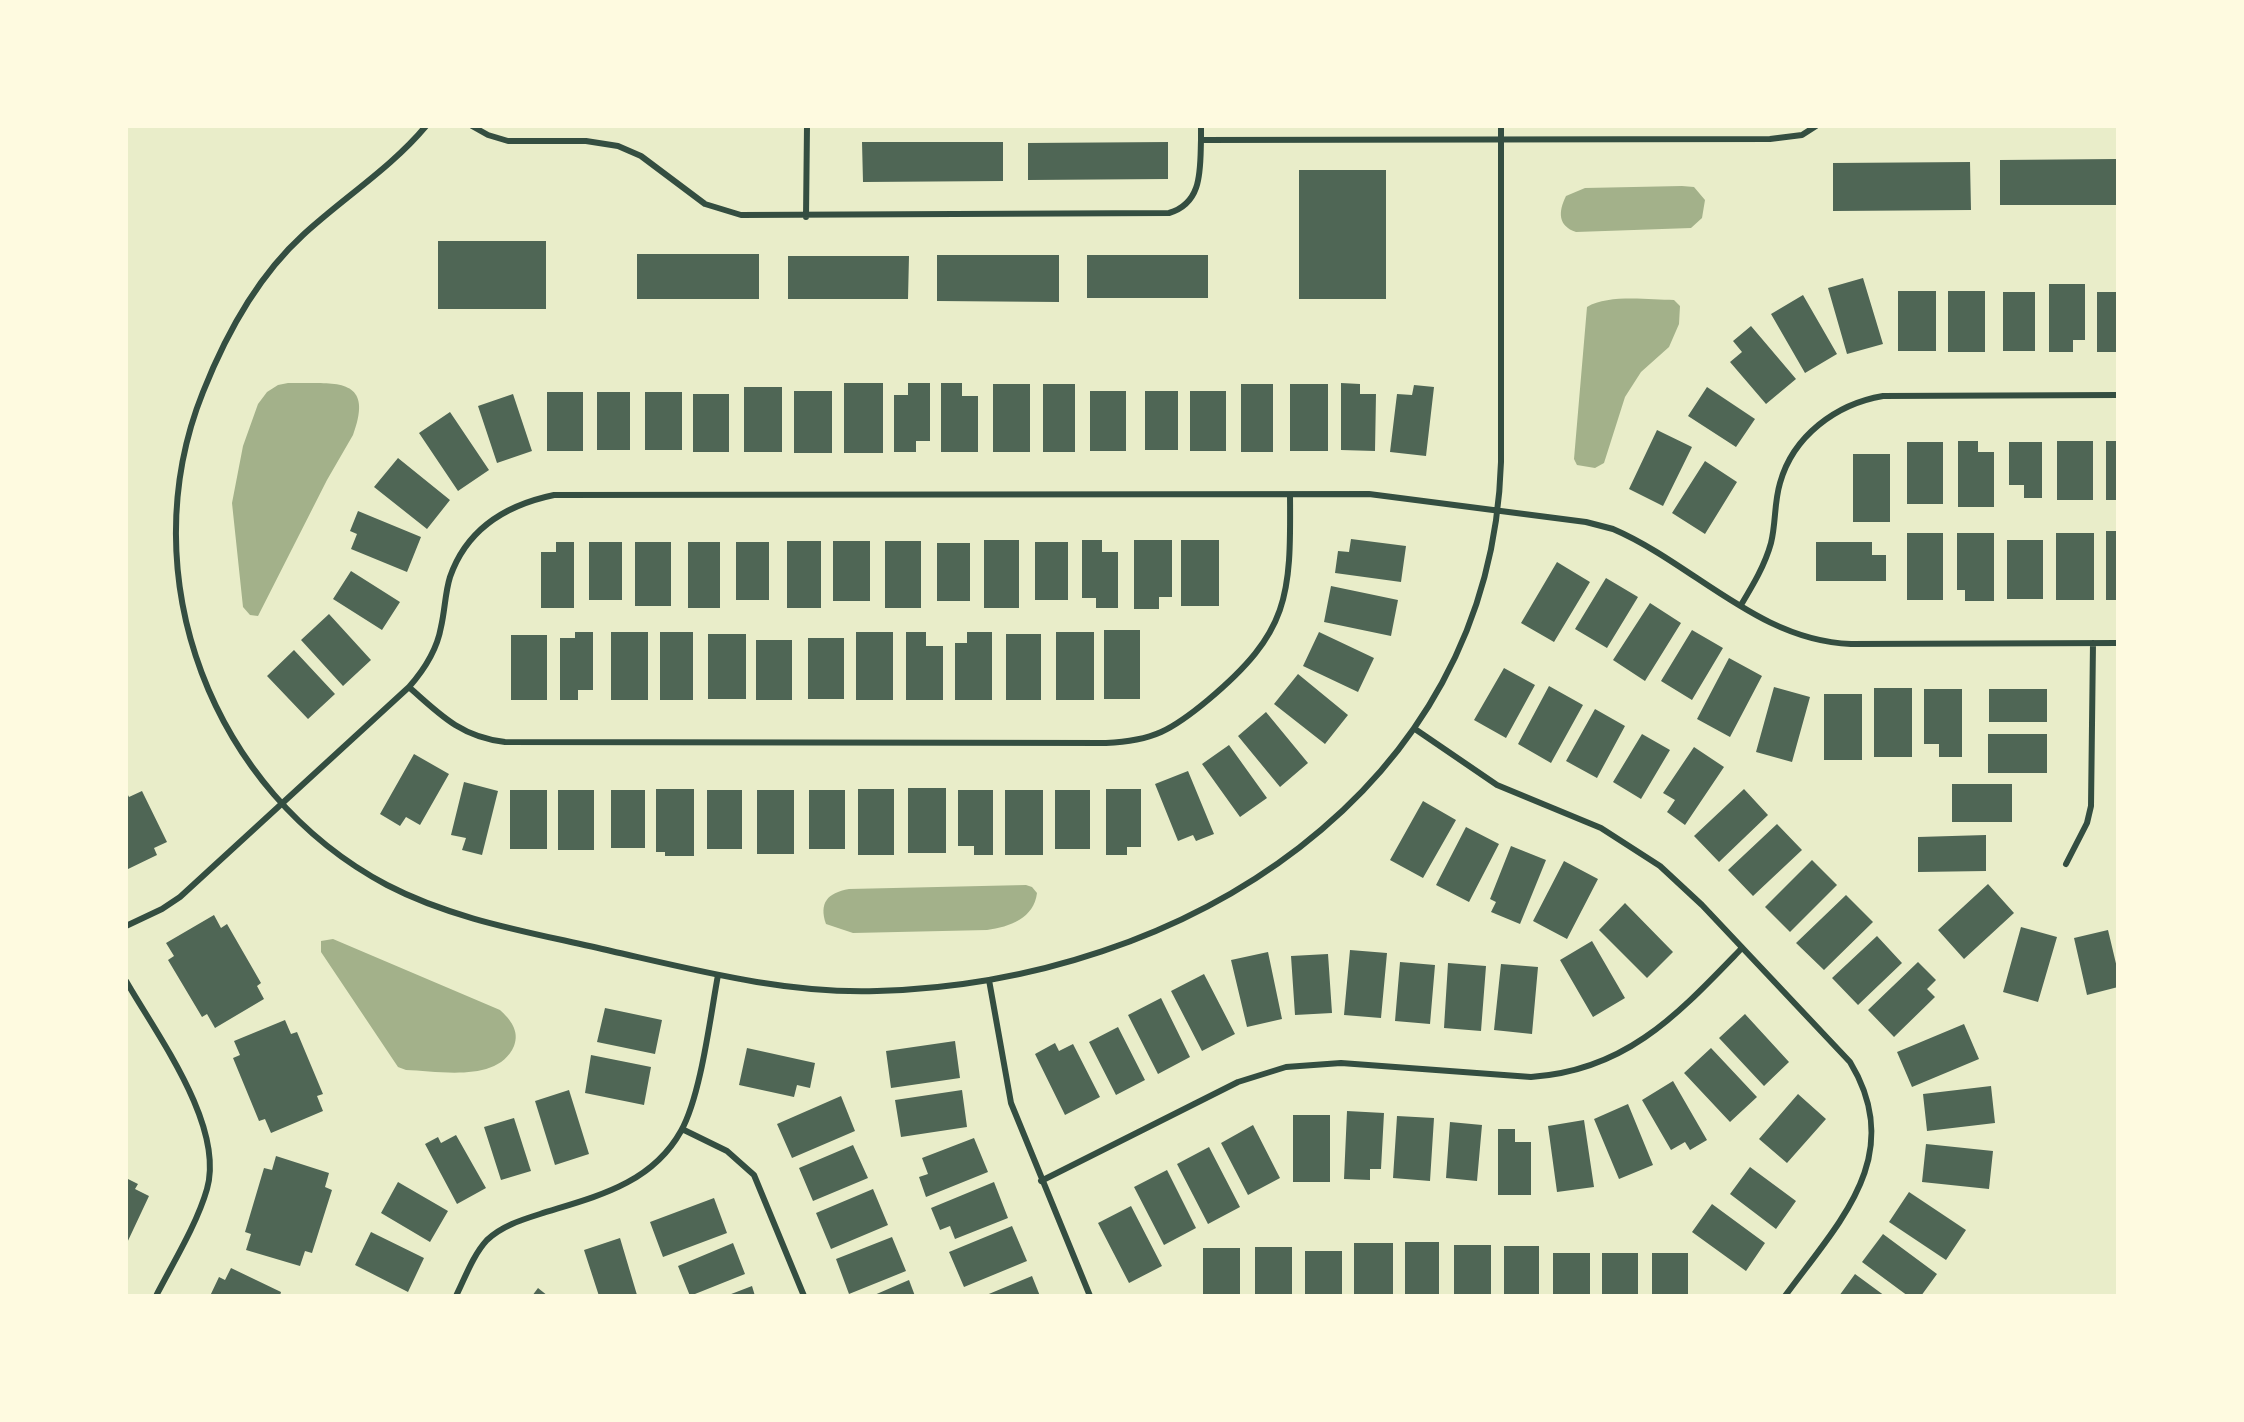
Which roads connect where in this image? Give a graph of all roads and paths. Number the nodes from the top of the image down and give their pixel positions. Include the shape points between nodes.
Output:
1 (426, 126) edge
2 (472, 126) edge
3 (807, 126) edge
4 (1201, 126) edge
5 (1501, 126) edge
6 (1816, 126) edge
7 (1201, 140) junction
8 (1501, 140) junction
9 (806, 217) junction
10 (2118, 395) edge
11 (1290, 495) junction
12 (1498, 511) junction
13 (1742, 605) junction
14 (2093, 643) junction
15 (2118, 643) edge
16 (409, 687) junction
17 (1415, 729) junction
18 (282, 804) junction
19 (2066, 864) dead end
20 (126, 926) edge
21 (1742, 948) junction
22 (718, 975) junction
23 (989, 980) junction
24 (126, 981) edge
25 (682, 1129) junction
26 (1041, 1181) junction
27 (156, 1296) edge
28 (456, 1296) edge
29 (804, 1296) edge
30 (1090, 1296) edge
31 (1785, 1296) edge

1 - 18 street via 304,234 261,281 213,369 185,448 176,528 189,634 225,728
2 - 9 street via 508,141 586,141 618,146 641,156 695,198 716,209 741,215
3 - 9 street
4 - 7 street
5 - 8 street
6 - 8 street via 1802,135 1770,139
7 - 8 street
7 - 9 street via 1196,191 1185,206 1169,213
8 - 12 street
10 - 13 street via 1897,395 1845,407 1817,426 1788,462 1779,485 1774,532 1766,559
11 - 12 street via 1382,495
11 - 16 street via 537,498 500,513 466,549 450,577 436,647
11 - 16 street via 1289,574 1270,633 1237,676 1183,721 1153,737 1106,743 505,742 479,738 453,724
12 - 13 street via 1613,529
12 - 17 street via 1472,618 1444,681
13 - 14 street via 1788,632 1832,642
14 - 15 street
14 - 19 street via 2091,806 2087,823
16 - 18 street
17 - 21 street via 1497,785 1590,822 1638,849 1675,879
17 - 23 street via 1349,807 1303,845 1240,886 1181,919 1119,945 1054,966
18 - 20 street via 180,897
18 - 22 street via 345,859 381,882 433,905 480,921
21 - 26 street via 1655,1032 1593,1065 1531,1077 1341,1063 1286,1066 1238,1082
21 - 31 street via 1845,1054 1864,1088 1872,1121 1870,1157 1860,1189
22 - 23 street via 802,988 862,992
22 - 25 street via 695,1091
23 - 26 street via 1009,1096
24 - 27 street via 197,1106 210,1148 207,1191
25 - 28 street via 661,1158 621,1188 514,1223 495,1233 476,1255
25 - 29 street via 727,1151 754,1175
26 - 30 street

